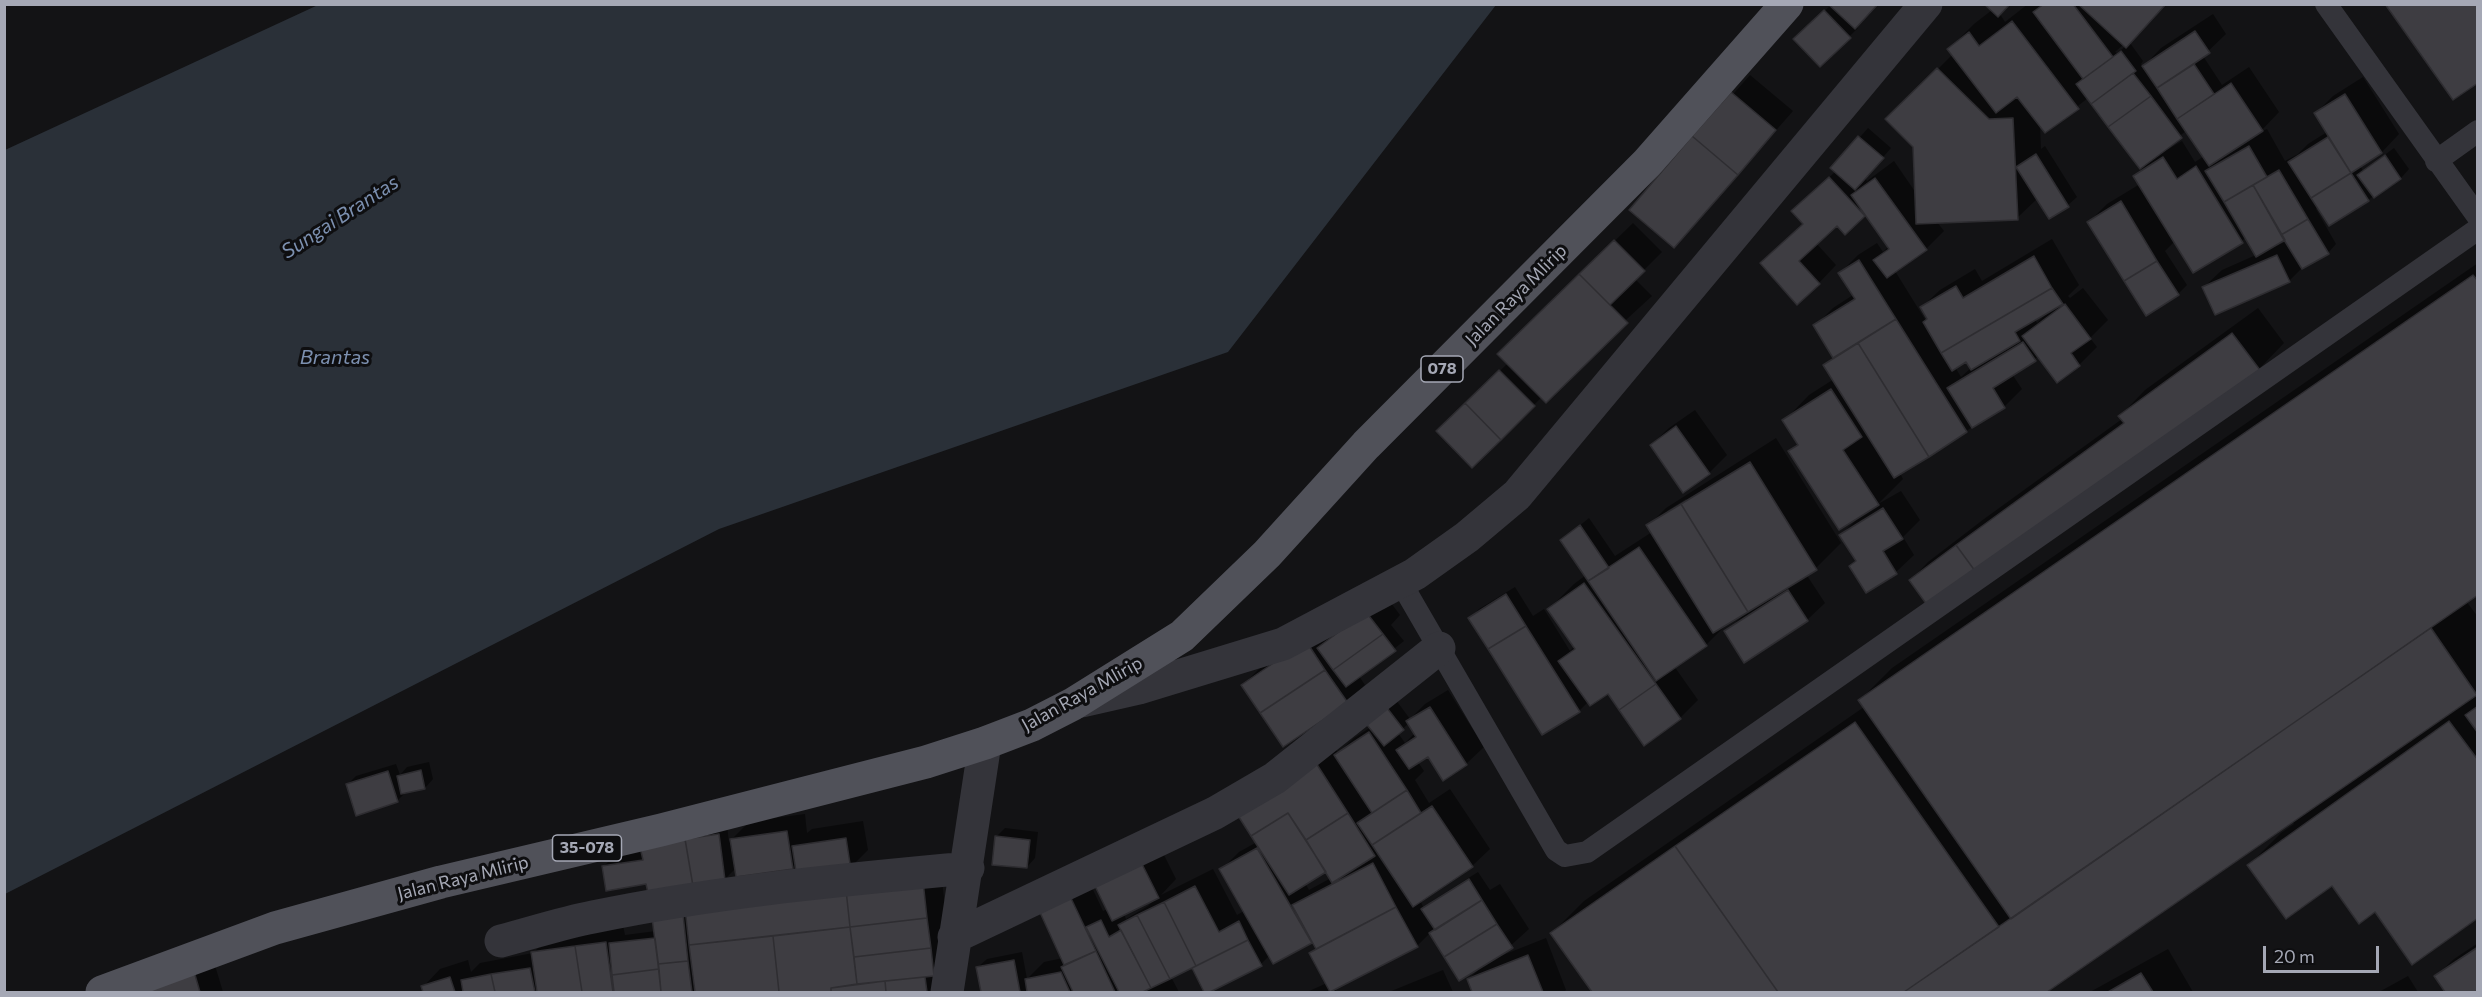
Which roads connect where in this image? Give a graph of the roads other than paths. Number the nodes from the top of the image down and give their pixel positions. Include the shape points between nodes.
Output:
1 (1787, 4) edge
2 (1926, 4) edge
3 (2326, 4) edge
4 (2478, 131) edge
5 (2436, 161) junction
6 (2478, 217) edge
7 (2478, 229) edge
8 (1400, 581) junction
9 (1439, 648) junction
10 (1073, 704) junction
11 (985, 743) junction
12 (968, 868) junction
13 (954, 937) junction
14 (501, 941) dead end
15 (102, 993) edge
16 (947, 993) edge

1 - 10 main road, Jalan Raya Mlirip / 078 via 1647,163 1366,446 1267,554 1182,636
2 - 8 street via 1516,495 1467,537
3 - 5 lane
4 - 5 lane
5 - 6 lane
7 - 9 lane via 1587,852 1565,856 1556,850
8 - 9 lane
8 - 10 street via 1283,644
9 - 13 street via 1247,796
10 - 11 main road, Jalan Raya Mlirip / 35-078
11 - 12 street
11 - 15 main road, Jalan Raya Mlirip / 35-078 via 857,781 441,882 275,928
12 - 13 street
12 - 14 street via 690,900 592,917
13 - 16 street

